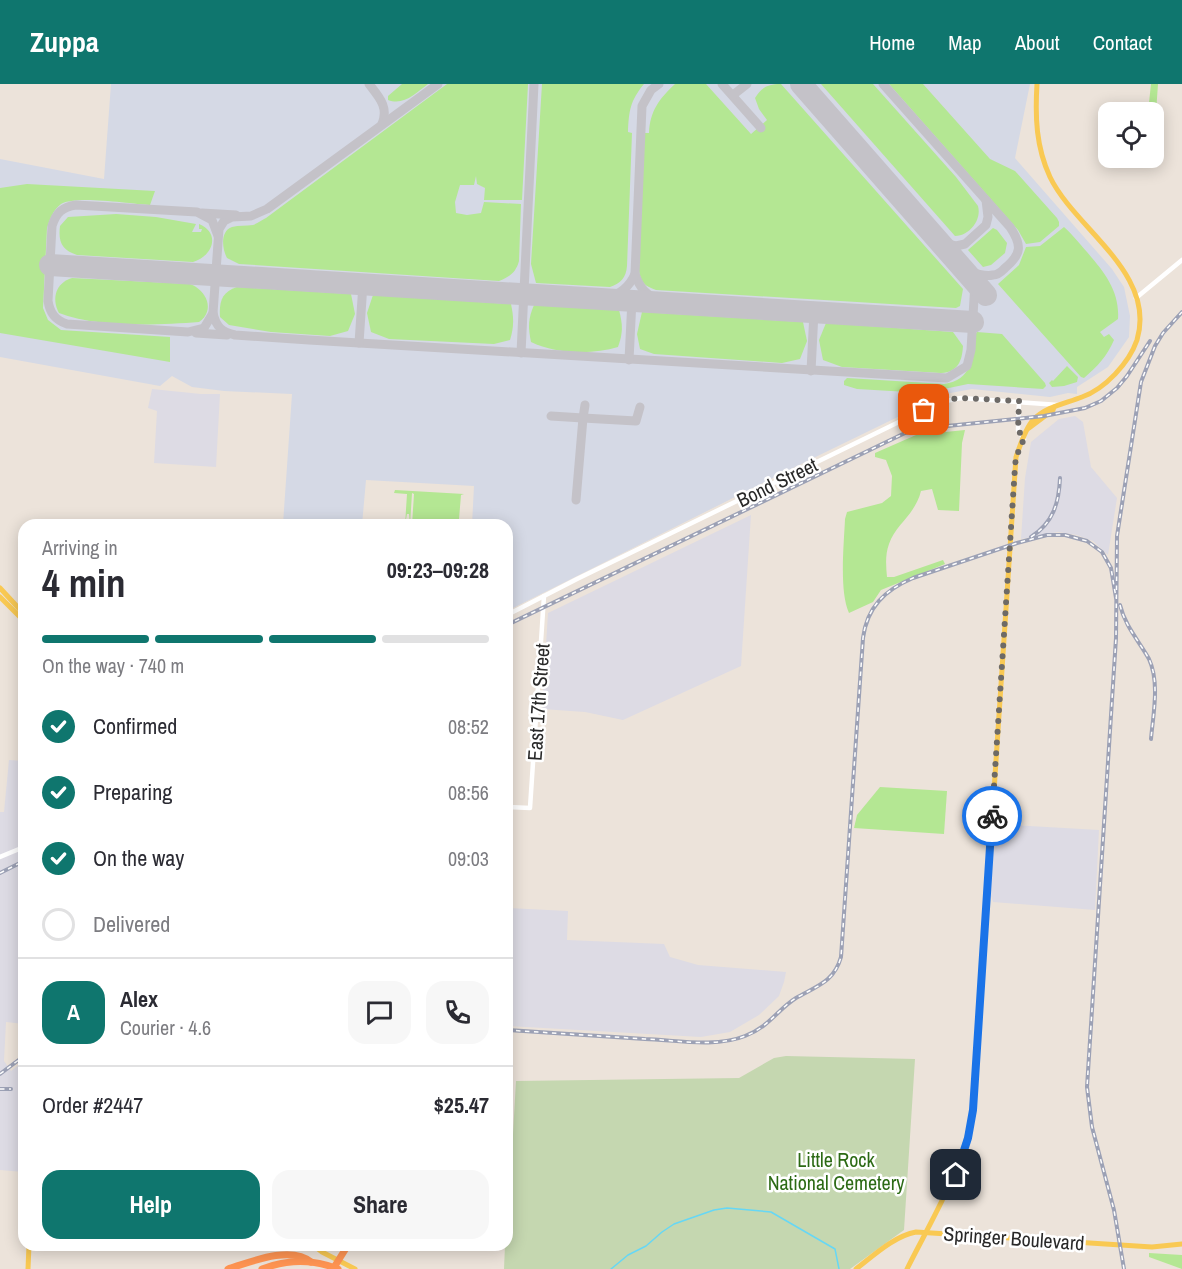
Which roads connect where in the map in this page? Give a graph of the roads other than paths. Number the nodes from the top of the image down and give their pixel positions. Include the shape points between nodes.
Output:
1 (1037, 84) edge
2 (1182, 260) edge
3 (1136, 298) junction
4 (1019, 401) junction
5 (1057, 406) junction
6 (1024, 439) junction
7 (0, 588) edge
8 (544, 596) junction
9 (0, 597) edge
10 (18, 608) edge
11 (513, 612) edge
12 (18, 615) edge
13 (513, 807) edge
14 (18, 850) edge
15 (0, 857) edge
16 (926, 1233) junction
17 (1182, 1244) edge
18 (29, 1251) edge
19 (321, 1251) edge
20 (345, 1251) edge
21 (312, 1262) junction
22 (28, 1269) edge
23 (228, 1269) edge
24 (262, 1269) edge
25 (333, 1269) edge
26 (338, 1269) edge
27 (355, 1269) edge
28 (856, 1269) edge
29 (907, 1269) edge

1 - 3 main road via 1037,132 1051,178 1067,204 1122,268
2 - 3 street
3 - 5 main road via 1137,338 1120,368 1097,390
4 - 5 street, Bond Street
4 - 6 street via 1018,430
4 - 8 street, Bond Street via 961,398 924,410
5 - 6 main road via 1029,428
6 - 16 main road via 1014,471 973,1110 956,1175
7 - 10 main road
8 - 11 street, Bond Street
8 - 13 street, East 17th Street via 530,808
9 - 12 main road
14 - 15 street
16 - 17 main road, Springer Boulevard via 1152,1247
16 - 28 main road, Springer Boulevard via 907,1234
16 - 29 main road
18 - 22 main road
19 - 27 main road
20 - 25 highway
21 - 23 highway via 279,1255
21 - 24 highway via 290,1262
21 - 26 highway

